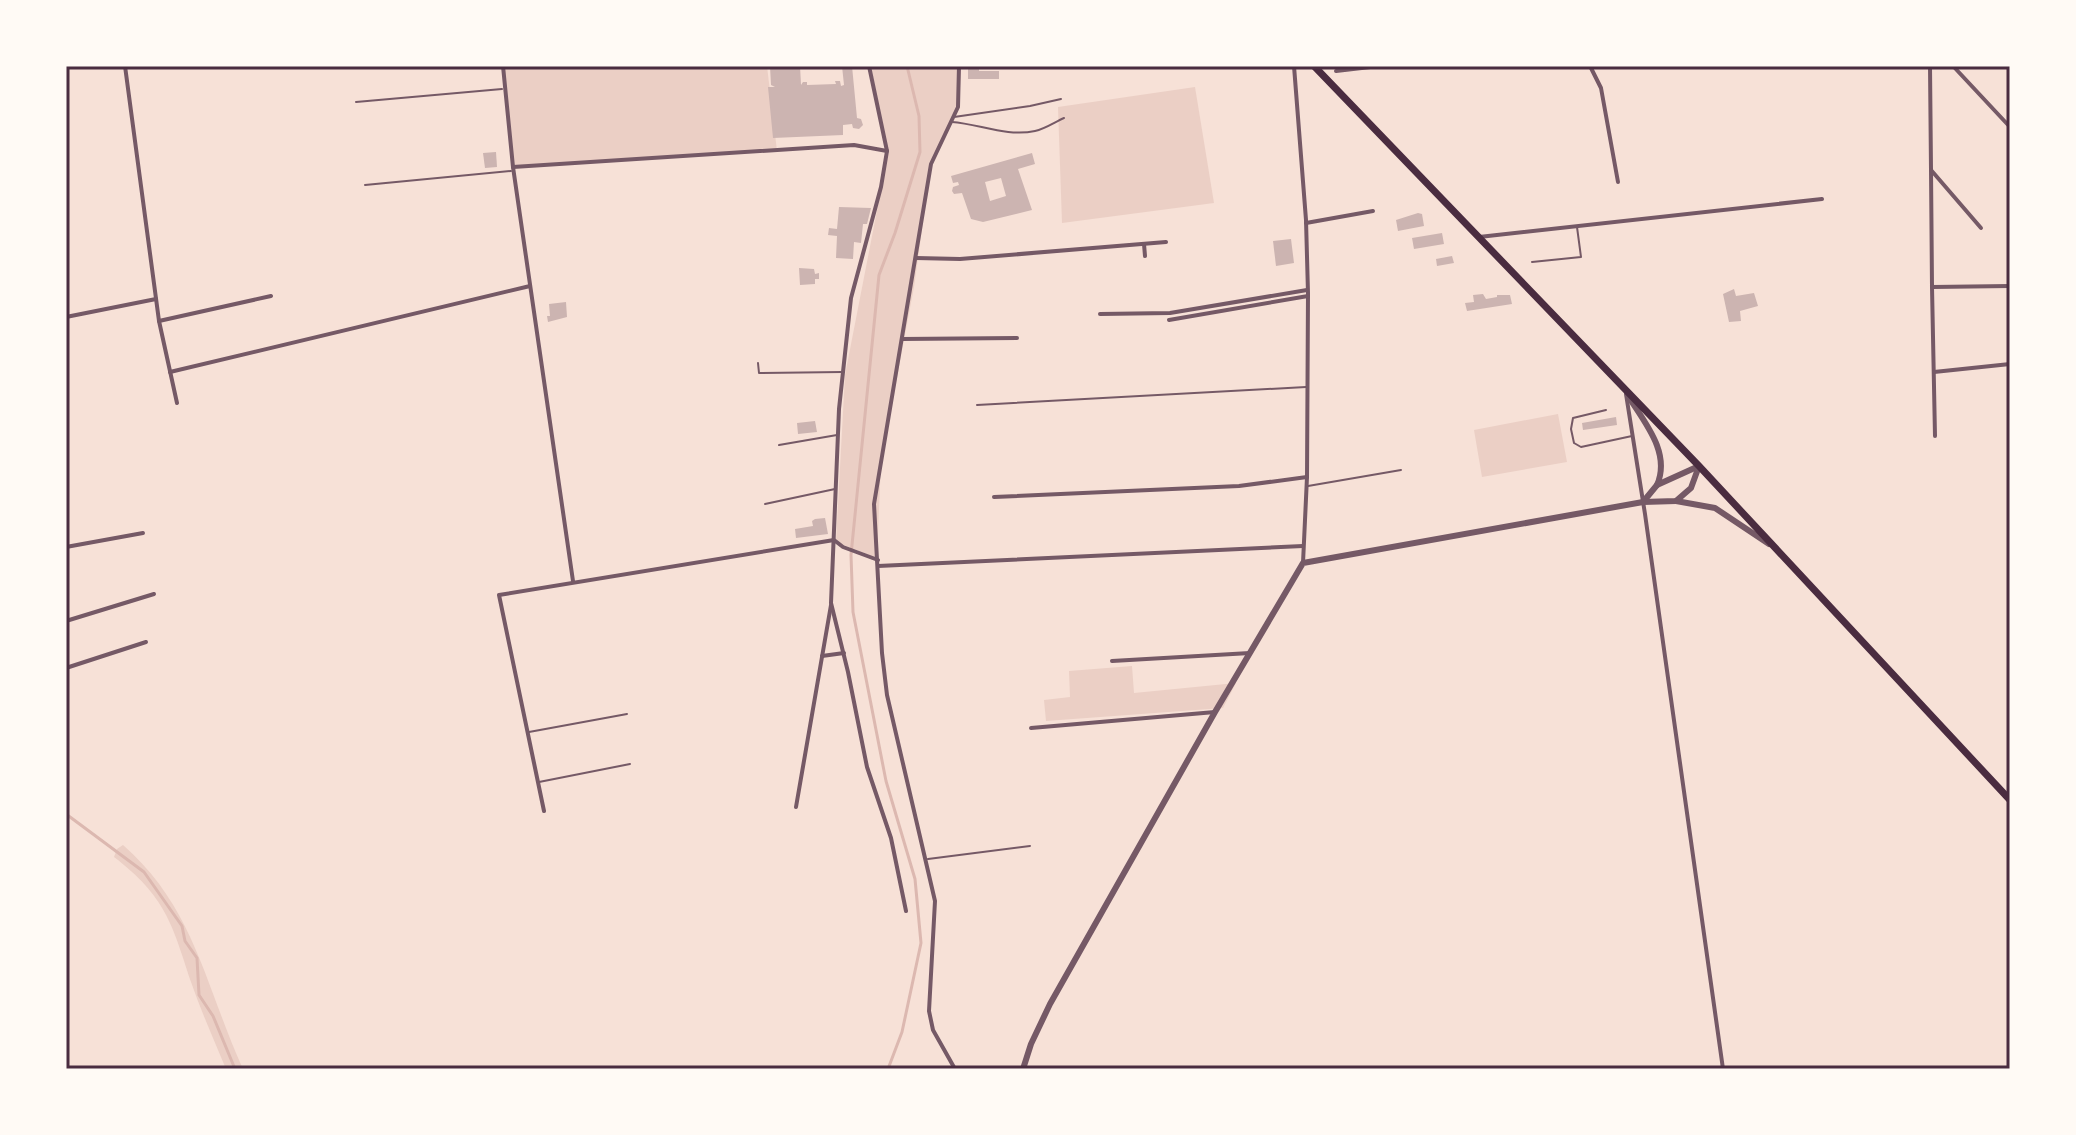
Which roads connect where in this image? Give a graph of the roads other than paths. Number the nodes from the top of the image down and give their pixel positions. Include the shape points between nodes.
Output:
1 (125, 66) edge
2 (503, 66) edge
3 (869, 66) edge
4 (959, 66) edge
5 (1294, 66) edge
6 (1314, 66) edge
7 (1379, 66) edge
8 (1590, 66) edge
9 (1930, 66) edge
10 (1953, 66) edge
11 (1336, 71) dead end
12 (505, 89) junction
13 (1061, 99) dead end
14 (356, 102) dead end
15 (1064, 118) dead end
16 (952, 119) junction
17 (2010, 127) edge
18 (887, 151) junction
19 (513, 168) junction
20 (1931, 170) junction
21 (1618, 182) dead end
22 (365, 185) dead end
23 (1822, 199) dead end
24 (1373, 211) dead end
25 (1306, 223) junction
26 (1577, 226) junction
27 (1981, 228) dead end
28 (1479, 237) junction
29 (1166, 242) dead end
30 (1144, 244) junction
31 (1145, 256) dead end
32 (916, 258) junction
33 (1532, 262) dead end
34 (530, 286) junction
35 (2010, 286) edge
36 (1932, 287) junction
37 (1308, 293) junction
38 (271, 296) dead end
39 (156, 299) junction
40 (1100, 314) dead end
41 (66, 317) edge
42 (1169, 320) dead end
43 (159, 321) junction
44 (1017, 338) dead end
45 (902, 339) junction
46 (758, 363) dead end
47 (2010, 364) edge
48 (843, 371) junction
49 (170, 372) junction
50 (1934, 372) junction
51 (1307, 386) junction
52 (1625, 389) junction
53 (177, 403) dead end
54 (977, 405) dead end
55 (1606, 410) dead end
56 (838, 435) junction
57 (1634, 436) junction
58 (1935, 436) dead end
59 (779, 445) dead end
60 (1699, 466) junction
61 (1401, 470) dead end
62 (1307, 477) junction
63 (1657, 485) junction
64 (1307, 486) junction
65 (836, 489) junction
66 (994, 497) dead end
67 (1676, 501) junction
68 (1643, 502) junction
69 (765, 504) dead end
70 (143, 533) dead end
71 (834, 540) junction
72 (1303, 546) junction
73 (66, 547) edge
74 (1773, 547) junction
75 (878, 563) junction
76 (1303, 563) junction
77 (573, 581) junction
78 (154, 594) dead end
79 (831, 603) junction
80 (66, 621) edge
81 (146, 642) dead end
82 (844, 653) junction
83 (1250, 653) junction
84 (822, 657) junction
85 (1112, 661) dead end
86 (66, 668) edge
87 (1215, 712) junction
88 (627, 714) dead end
89 (1031, 728) dead end
90 (527, 732) junction
91 (630, 764) dead end
92 (538, 782) junction
93 (2010, 800) edge
94 (796, 807) dead end
95 (544, 811) dead end
96 (1030, 846) dead end
97 (927, 859) junction
98 (906, 911) dead end
99 (955, 1069) edge
100 (1023, 1069) edge
101 (1723, 1069) edge

1 - 39 street
2 - 12 street
3 - 18 street
4 - 16 street via 958,107
5 - 25 street
6 - 28 main road
7 - 11 street
8 - 21 street via 1601,88
9 - 20 street
10 - 17 street
12 - 14 lane
12 - 19 street
13 - 16 lane
15 - 16 lane via 1036,131 1007,132
16 - 32 street via 931,164
18 - 19 street via 854,145
18 - 48 street via 851,298
19 - 22 lane
19 - 34 street
20 - 27 street
20 - 36 street
23 - 26 street
24 - 25 street
25 - 37 street
26 - 28 street
26 - 33 lane via 1581,257
28 - 52 main road
29 - 30 street
30 - 31 street
30 - 32 street
32 - 45 street
34 - 49 street
34 - 77 street
35 - 36 street
36 - 50 street
37 - 40 street via 1170,313
37 - 42 street
37 - 51 street
38 - 43 street
39 - 41 street
39 - 43 street
43 - 49 street
44 - 45 street
45 - 75 street via 874,504
46 - 48 lane via 759,373
47 - 50 street
48 - 56 street
49 - 53 street
50 - 58 street
51 - 54 lane
51 - 62 street
52 - 57 street
52 - 60 main road
52 - 63 street via 1657,443 1662,469
55 - 57 lane via 1573,418 1574,443 1581,447
56 - 59 lane
56 - 65 street
57 - 68 street
60 - 63 street
60 - 67 street via 1691,488
60 - 74 main road
61 - 64 lane
62 - 64 street
62 - 66 street via 1239,486
63 - 68 street
64 - 72 street
65 - 69 lane
65 - 71 street
67 - 68 street
67 - 74 street via 1715,508
68 - 76 street
68 - 101 street
70 - 73 street
71 - 75 street
71 - 77 street
71 - 79 street
72 - 75 street
72 - 76 street
74 - 93 main road
75 - 97 street via 887,695
76 - 83 street
77 - 90 street via 499,595
78 - 80 street
79 - 82 street
79 - 84 street
81 - 86 street
82 - 84 street
82 - 98 street via 867,767 891,838
83 - 85 street
83 - 87 street
84 - 94 street
87 - 89 street
87 - 100 street via 1050,1004
88 - 90 lane
90 - 92 street
91 - 92 lane
92 - 95 street
96 - 97 lane
97 - 99 street via 935,901 929,1011 933,1030

